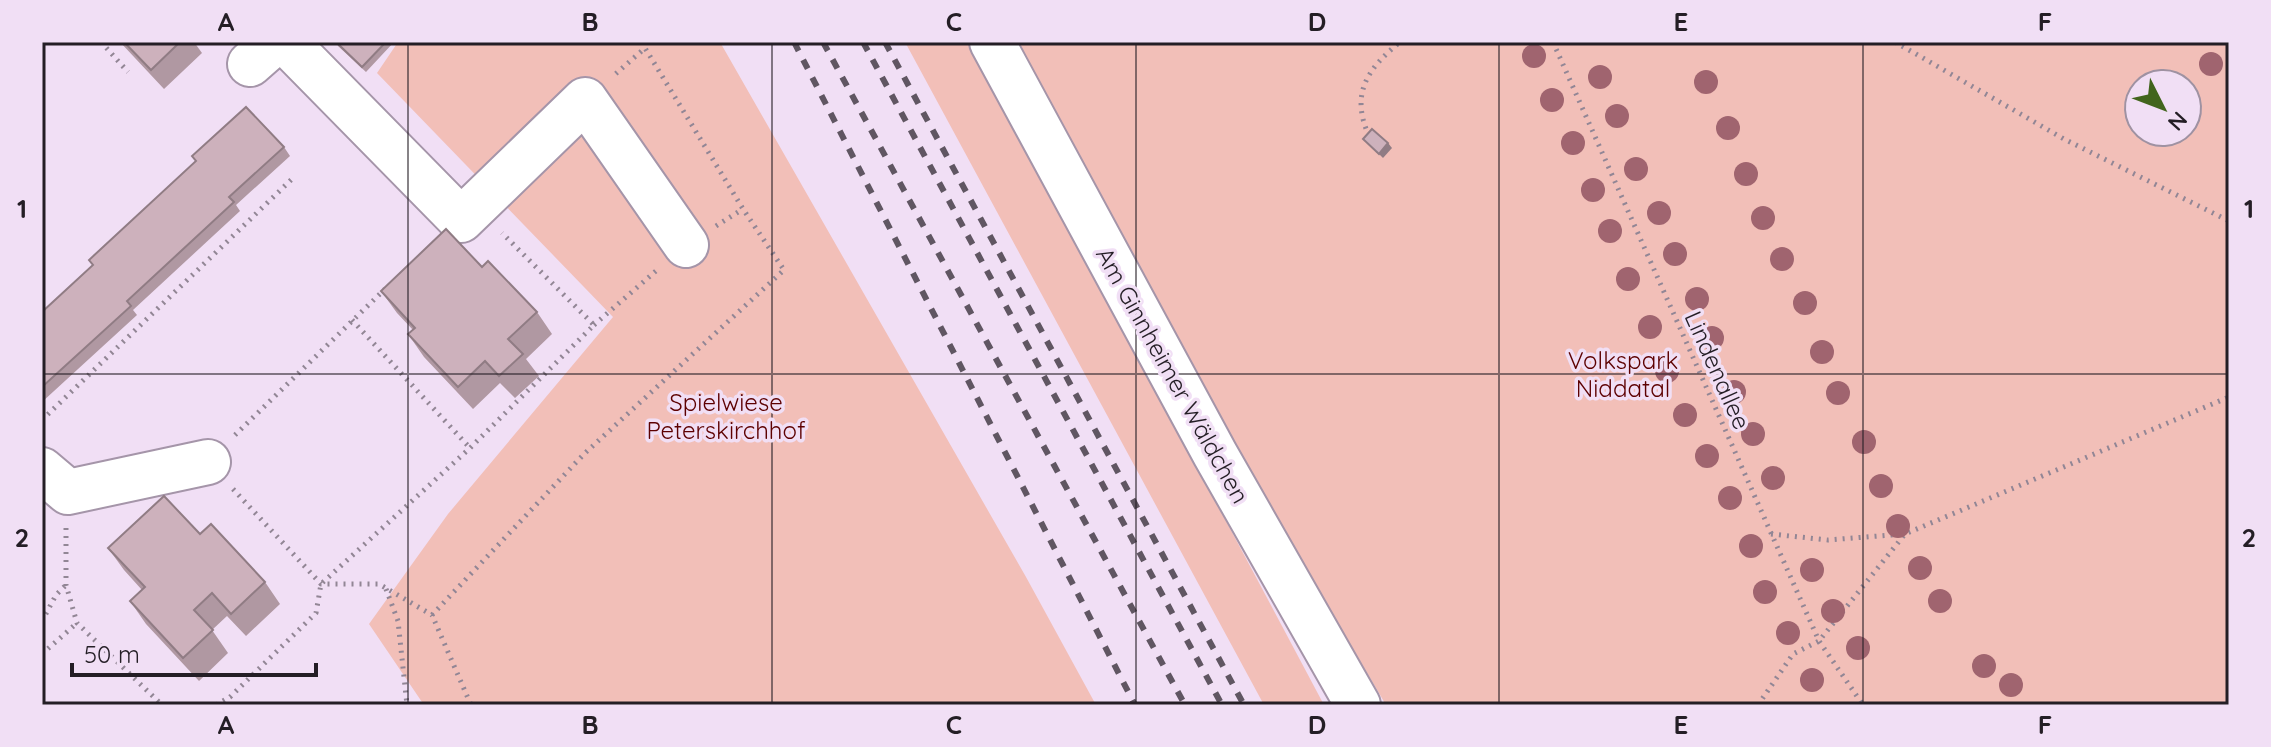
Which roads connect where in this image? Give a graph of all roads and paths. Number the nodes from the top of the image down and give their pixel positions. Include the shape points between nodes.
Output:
1 (101, 42) edge
2 (286, 42) edge
3 (992, 42) edge
4 (1400, 42) edge
5 (1553, 42) edge
6 (1895, 42) edge
7 (645, 48) dead end
8 (128, 72) edge
9 (1369, 136) edge
10 (292, 179) dead end
11 (476, 207) junction
12 (2229, 221) edge
13 (686, 245) dead end
14 (395, 280) edge
15 (352, 320) junction
16 (2229, 397) edge
17 (42, 420) edge
18 (470, 448) junction
19 (208, 462) junction
20 (55, 481) edge
21 (1771, 534) junction
22 (1905, 534) junction
23 (321, 584) junction
24 (66, 585) junction
25 (386, 589) junction
26 (432, 615) junction
27 (42, 621) edge
28 (77, 623) junction
29 (1819, 641) junction
30 (42, 654) edge
31 (162, 705) edge
32 (216, 705) edge
33 (407, 705) edge
34 (471, 705) edge
35 (1358, 705) edge
36 (1758, 705) edge
37 (1863, 705) edge

1 - 8 path
2 - 11 street via 461,220
3 - 35 street, Am Ginnheimer Wäldchen
4 - 9 path via 1363,85 1359,103
5 - 21 path, Lindenallee
6 - 12 path via 2064,139
7 - 26 path via 784,270 584,454
10 - 17 path
11 - 13 street via 585,100
11 - 18 path via 594,325
14 - 15 path
15 - 18 path
15 - 19 path
16 - 22 path
18 - 23 path
19 - 20 street
19 - 23 path
20 - 24 path
21 - 22 path via 1828,540
21 - 29 path, Lindenallee
22 - 29 path
23 - 25 path via 379,584
23 - 32 path via 316,613
24 - 27 path
24 - 28 path
25 - 26 path
25 - 33 path via 398,621
26 - 34 path
28 - 30 path
28 - 31 path
29 - 36 path via 1793,654
29 - 37 path, Lindenallee

